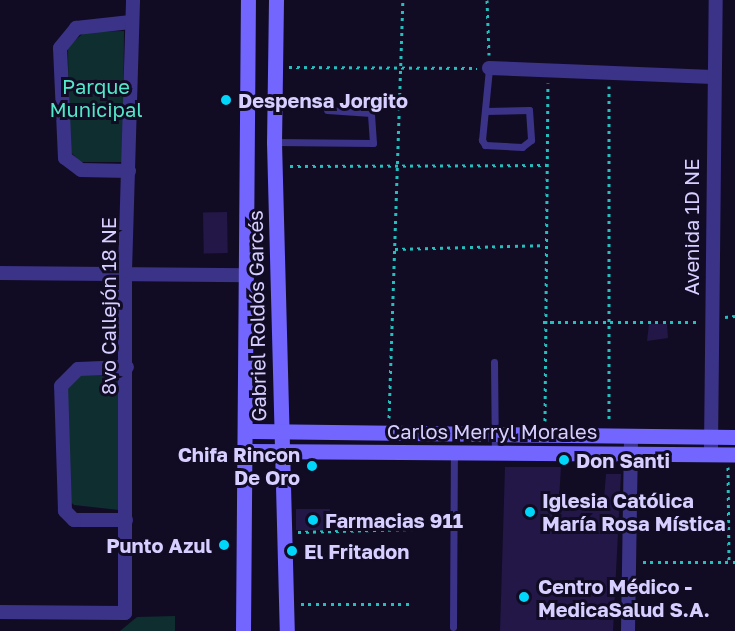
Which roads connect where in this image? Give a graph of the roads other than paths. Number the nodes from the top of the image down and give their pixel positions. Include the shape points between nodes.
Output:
1 (133, 0) edge
2 (248, 0) edge
3 (276, 0) edge
4 (716, 0) edge
5 (131, 22) junction
6 (489, 68) joint
7 (713, 76) junction
8 (327, 110) dead end
9 (485, 111) junction
10 (274, 142) junction
11 (129, 171) junction
12 (125, 271) junction
13 (0, 273) edge
14 (248, 275) junction
15 (494, 362) dead end
16 (127, 367) junction
17 (247, 431) junction
18 (281, 431) junction
19 (495, 434) junction
20 (631, 436) junction
21 (711, 437) junction
22 (735, 437) edge
23 (248, 451) junction
24 (281, 451) junction
25 (454, 452) junction
26 (495, 452) junction
27 (631, 453) junction
28 (711, 453) junction
29 (731, 454) edge
30 (126, 520) junction
31 (0, 612) edge
32 (453, 627) dead end
33 (243, 631) edge
34 (287, 631) edge
35 (628, 631) edge

1 - 5 street, 8vo Callejón 18 NE
2 - 14 main road, Gabriel Roldós Garcés
3 - 10 main road, Gabriel Roldós Garcés
4 - 7 street, Avenida 1D NE
5 - 11 street, 8vo Callejón 18 NE
5 - 11 street via 76,28 60,48 65,158 81,170
6 - 7 street
6 - 9 lane
7 - 21 street, Avenida 1D NE
8 - 10 lane via 371,113 374,143
9 - 9 lane via 529,110 531,140 522,147 487,147 482,140
10 - 18 main road, Gabriel Roldós Garcés
11 - 12 street, 8vo Callejón 18 NE
12 - 13 street
12 - 14 street
12 - 16 street, 8vo Callejón 18 NE
14 - 17 main road, Gabriel Roldós Garcés
15 - 19 lane
16 - 30 street, 8vo Callejón 18 NE
16 - 30 street via 78,369 61,386 65,511 74,520
17 - 18 main road, Carlos Merryl Morales
17 - 23 main road, Gabriel Roldós Garcés
18 - 19 main road, Carlos Merryl Morales
18 - 24 main road, Gabriel Roldós Garcés
19 - 20 main road, Carlos Merryl Morales
19 - 26 lane
20 - 21 main road, Carlos Merryl Morales
20 - 27 street
21 - 22 main road, Carlos Merryl Morales
21 - 28 street, Avenida 1D NE
23 - 24 main road, Carlos Merryl Morales
23 - 33 main road, Gabriel Roldós Garcés
24 - 25 main road, Carlos Merryl Morales
24 - 34 main road, Gabriel Roldós Garcés via 287,532
25 - 26 main road, Carlos Merryl Morales
25 - 32 lane
26 - 27 main road, Carlos Merryl Morales
27 - 28 main road, Carlos Merryl Morales
27 - 35 street
28 - 29 main road, Carlos Merryl Morales
30 - 31 street, 8vo Callejón 18 NE via 125,613

